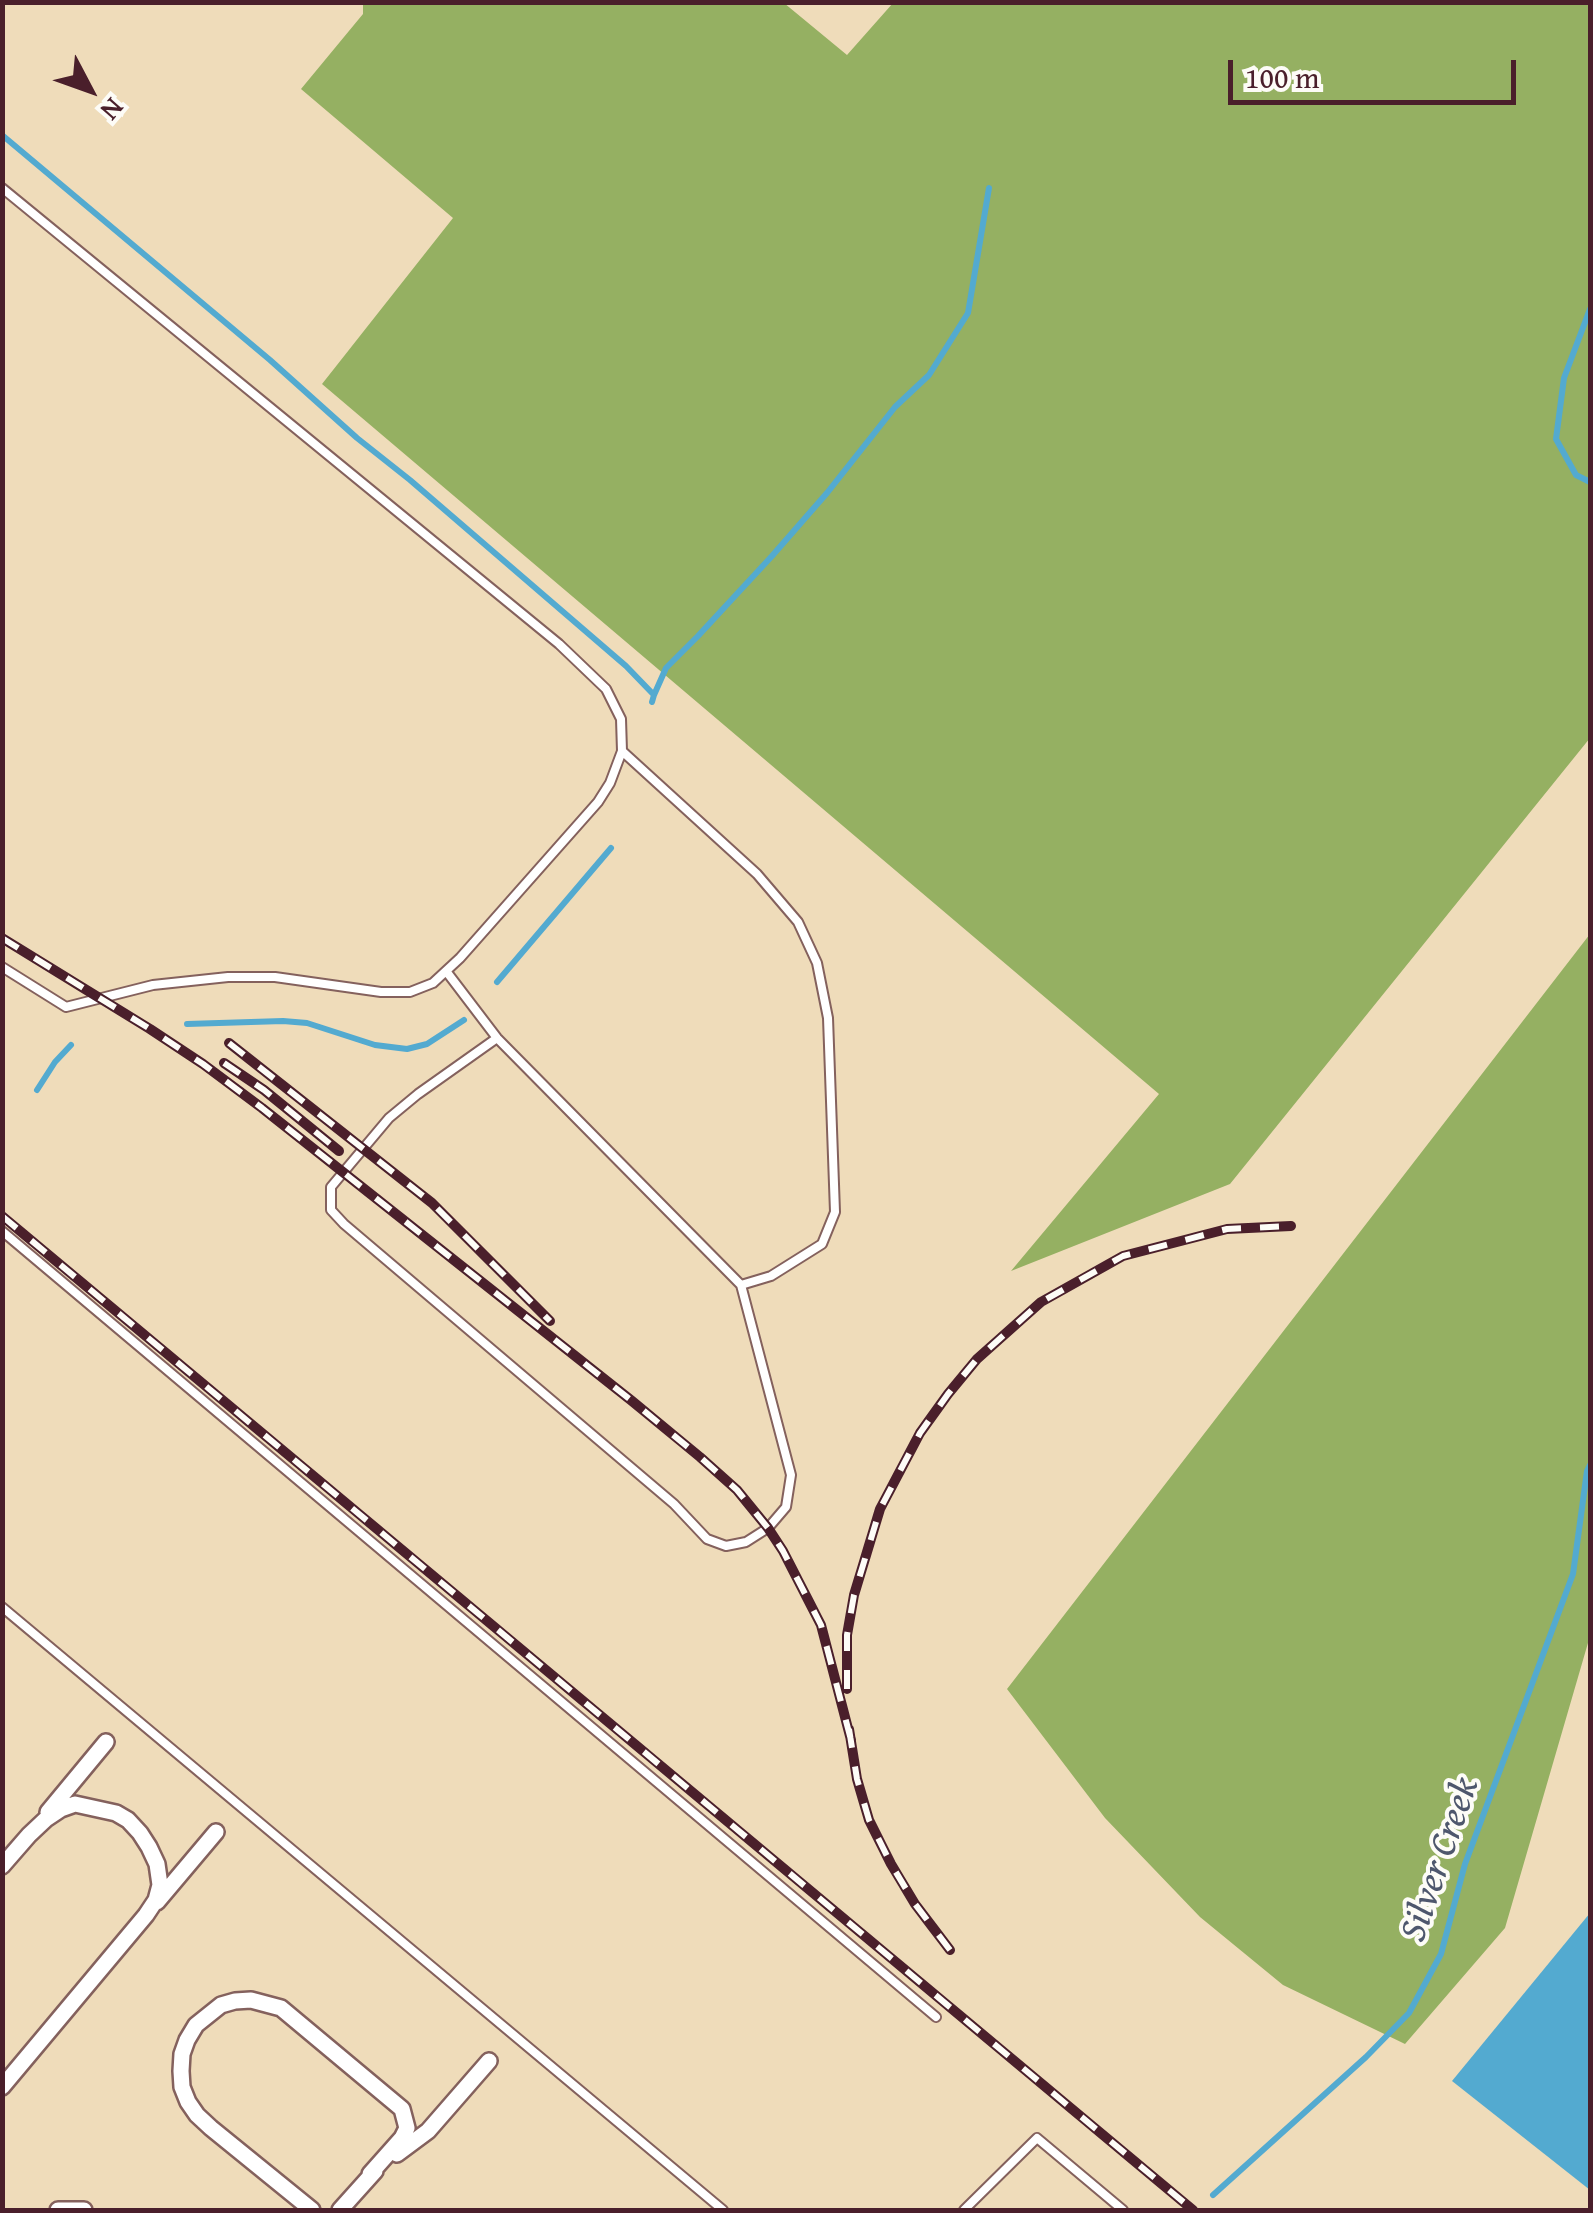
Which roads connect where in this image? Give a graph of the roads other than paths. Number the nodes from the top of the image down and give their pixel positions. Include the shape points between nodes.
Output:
1 (2, 188) edge
2 (622, 752) junction
3 (2, 968) edge
4 (446, 970) junction
5 (497, 1038) junction
6 (2, 1231) edge
7 (742, 1285) junction
8 (2, 1606) edge
9 (106, 1742) dead end
10 (216, 1832) dead end
11 (29, 1835) junction
12 (2, 1866) edge
13 (146, 1914) junction
14 (936, 2017) dead end
15 (490, 2061) dead end
16 (2, 2087) edge
17 (370, 2174) junction
18 (58, 2210) edge
19 (84, 2210) edge
20 (312, 2210) edge
21 (340, 2210) edge
22 (723, 2210) edge
23 (964, 2210) edge
24 (1123, 2210) edge

1 - 2 lane via 560,644 606,689 621,719
2 - 4 lane via 598,802
2 - 7 lane via 757,874 798,922 816,963 828,1018 836,1212 822,1244 771,1276
3 - 4 lane via 66,1008 153,985 228,977 410,992
4 - 5 lane
5 - 7 lane
5 - 7 lane via 389,1118 330,1187 331,1210 707,1538 726,1546 768,1528 786,1507 791,1475
6 - 14 lane
8 - 22 lane
9 - 11 street
10 - 13 street
11 - 12 street
11 - 13 street via 76,1804 128,1820 157,1864 160,1884
13 - 16 street
15 - 17 street via 428,2130
17 - 20 street via 402,2138 402,2109 294,2016 251,2000 221,2005 187,2040 181,2071 188,2102
17 - 21 street
18 - 19 street
23 - 24 lane via 1036,2138

